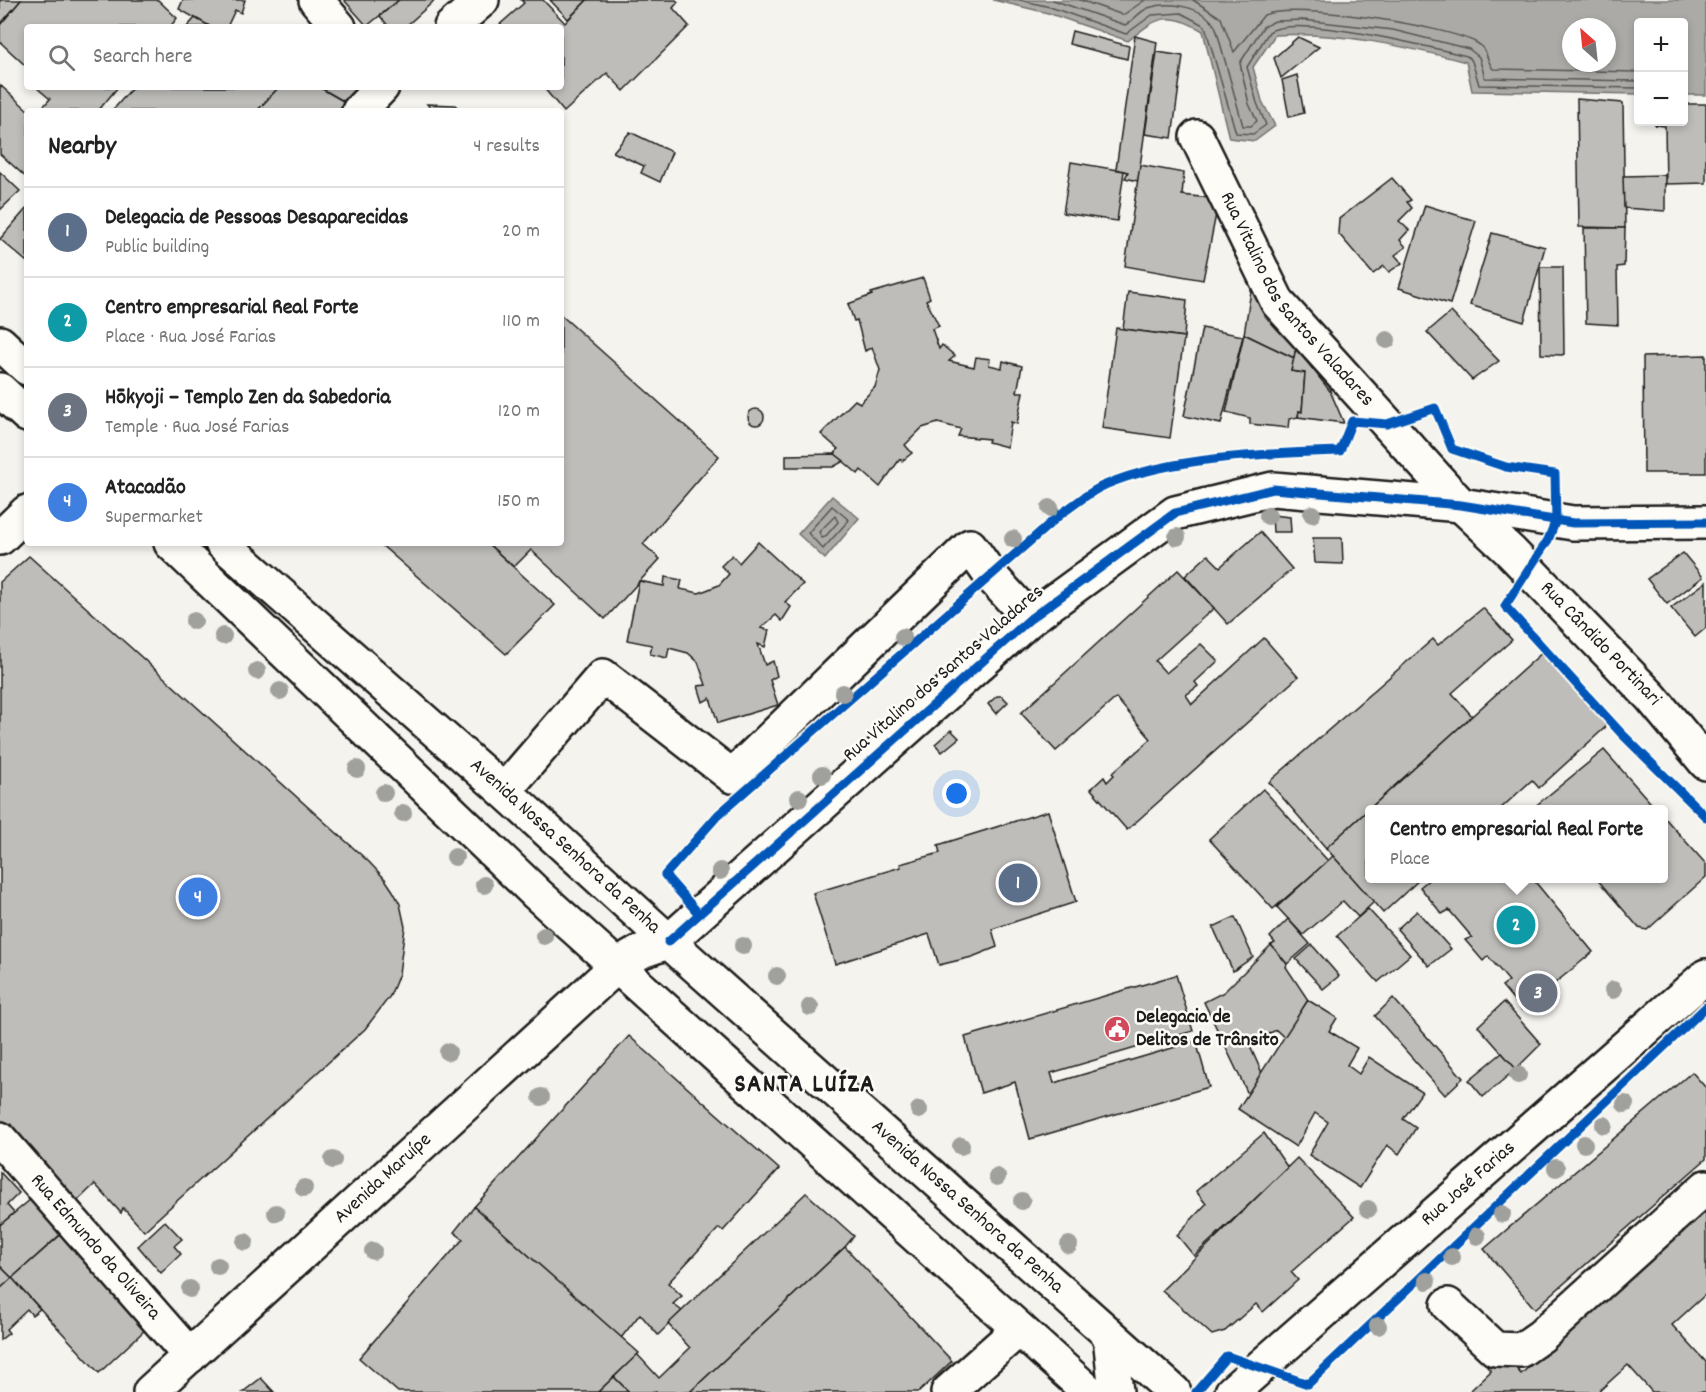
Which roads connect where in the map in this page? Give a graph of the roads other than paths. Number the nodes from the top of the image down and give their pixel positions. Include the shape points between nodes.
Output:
1 (316, 0) edge
2 (482, 0) edge
3 (336, 24) edge
4 (454, 24) edge
5 (379, 90) edge
6 (362, 108) edge
7 (1197, 137) dead end
8 (0, 343) edge
9 (24, 365) edge
10 (0, 390) edge
11 (24, 412) edge
12 (1461, 505) junction
13 (24, 515) edge
14 (1706, 522) edge
15 (0, 538) edge
16 (174, 546) edge
17 (225, 546) edge
18 (1030, 619) junction
19 (1706, 763) edge
20 (504, 791) junction
21 (603, 882) junction
22 (668, 942) junction
23 (618, 965) junction
24 (1706, 976) edge
25 (0, 1139) edge
26 (1706, 1187) edge
27 (1448, 1305) dead end
28 (1019, 1329) junction
29 (1110, 1337) junction
30 (190, 1356) junction
31 (150, 1392) edge
32 (948, 1392) edge
33 (1089, 1392) edge
34 (1116, 1392) edge
35 (1174, 1392) edge
36 (1232, 1392) edge

1 - 3 main road
2 - 4 main road
5 - 6 main road
7 - 12 main road, Rua Vitalino dos Santos Valadares via 1278,303
8 - 9 main road
10 - 11 main road
12 - 14 main road, Rua Vitalino dos Santos Valadares via 1573,523
12 - 18 main road, Rua Vitalino dos Santos Valadares via 1273,489 1175,513
12 - 19 main road, Rua Cândido Portinari via 1510,550 1643,689
13 - 15 main road
16 - 23 main road via 450,813
17 - 20 main road, Avenida Nossa Senhora da Penha
18 - 20 main road via 970,546 732,776 603,676
18 - 22 main road, Rua Vitalino dos Santos Valadares
20 - 21 main road, Avenida Nossa Senhora da Penha
21 - 22 main road, Avenida Nossa Senhora da Penha
21 - 23 main road via 622,930
22 - 23 main road, Avenida Maruípe
22 - 29 main road, Avenida Nossa Senhora da Penha
23 - 28 main road
23 - 30 main road, Avenida Maruípe
24 - 36 main road, Rua José Farias
25 - 30 main road, Rua Edmundo da Oliveira
26 - 27 main road via 1521,1350 1495,1349
28 - 32 main road
28 - 33 main road
29 - 34 main road
29 - 35 main road, Avenida Nossa Senhora da Penha
30 - 31 main road, Avenida Maruípe

